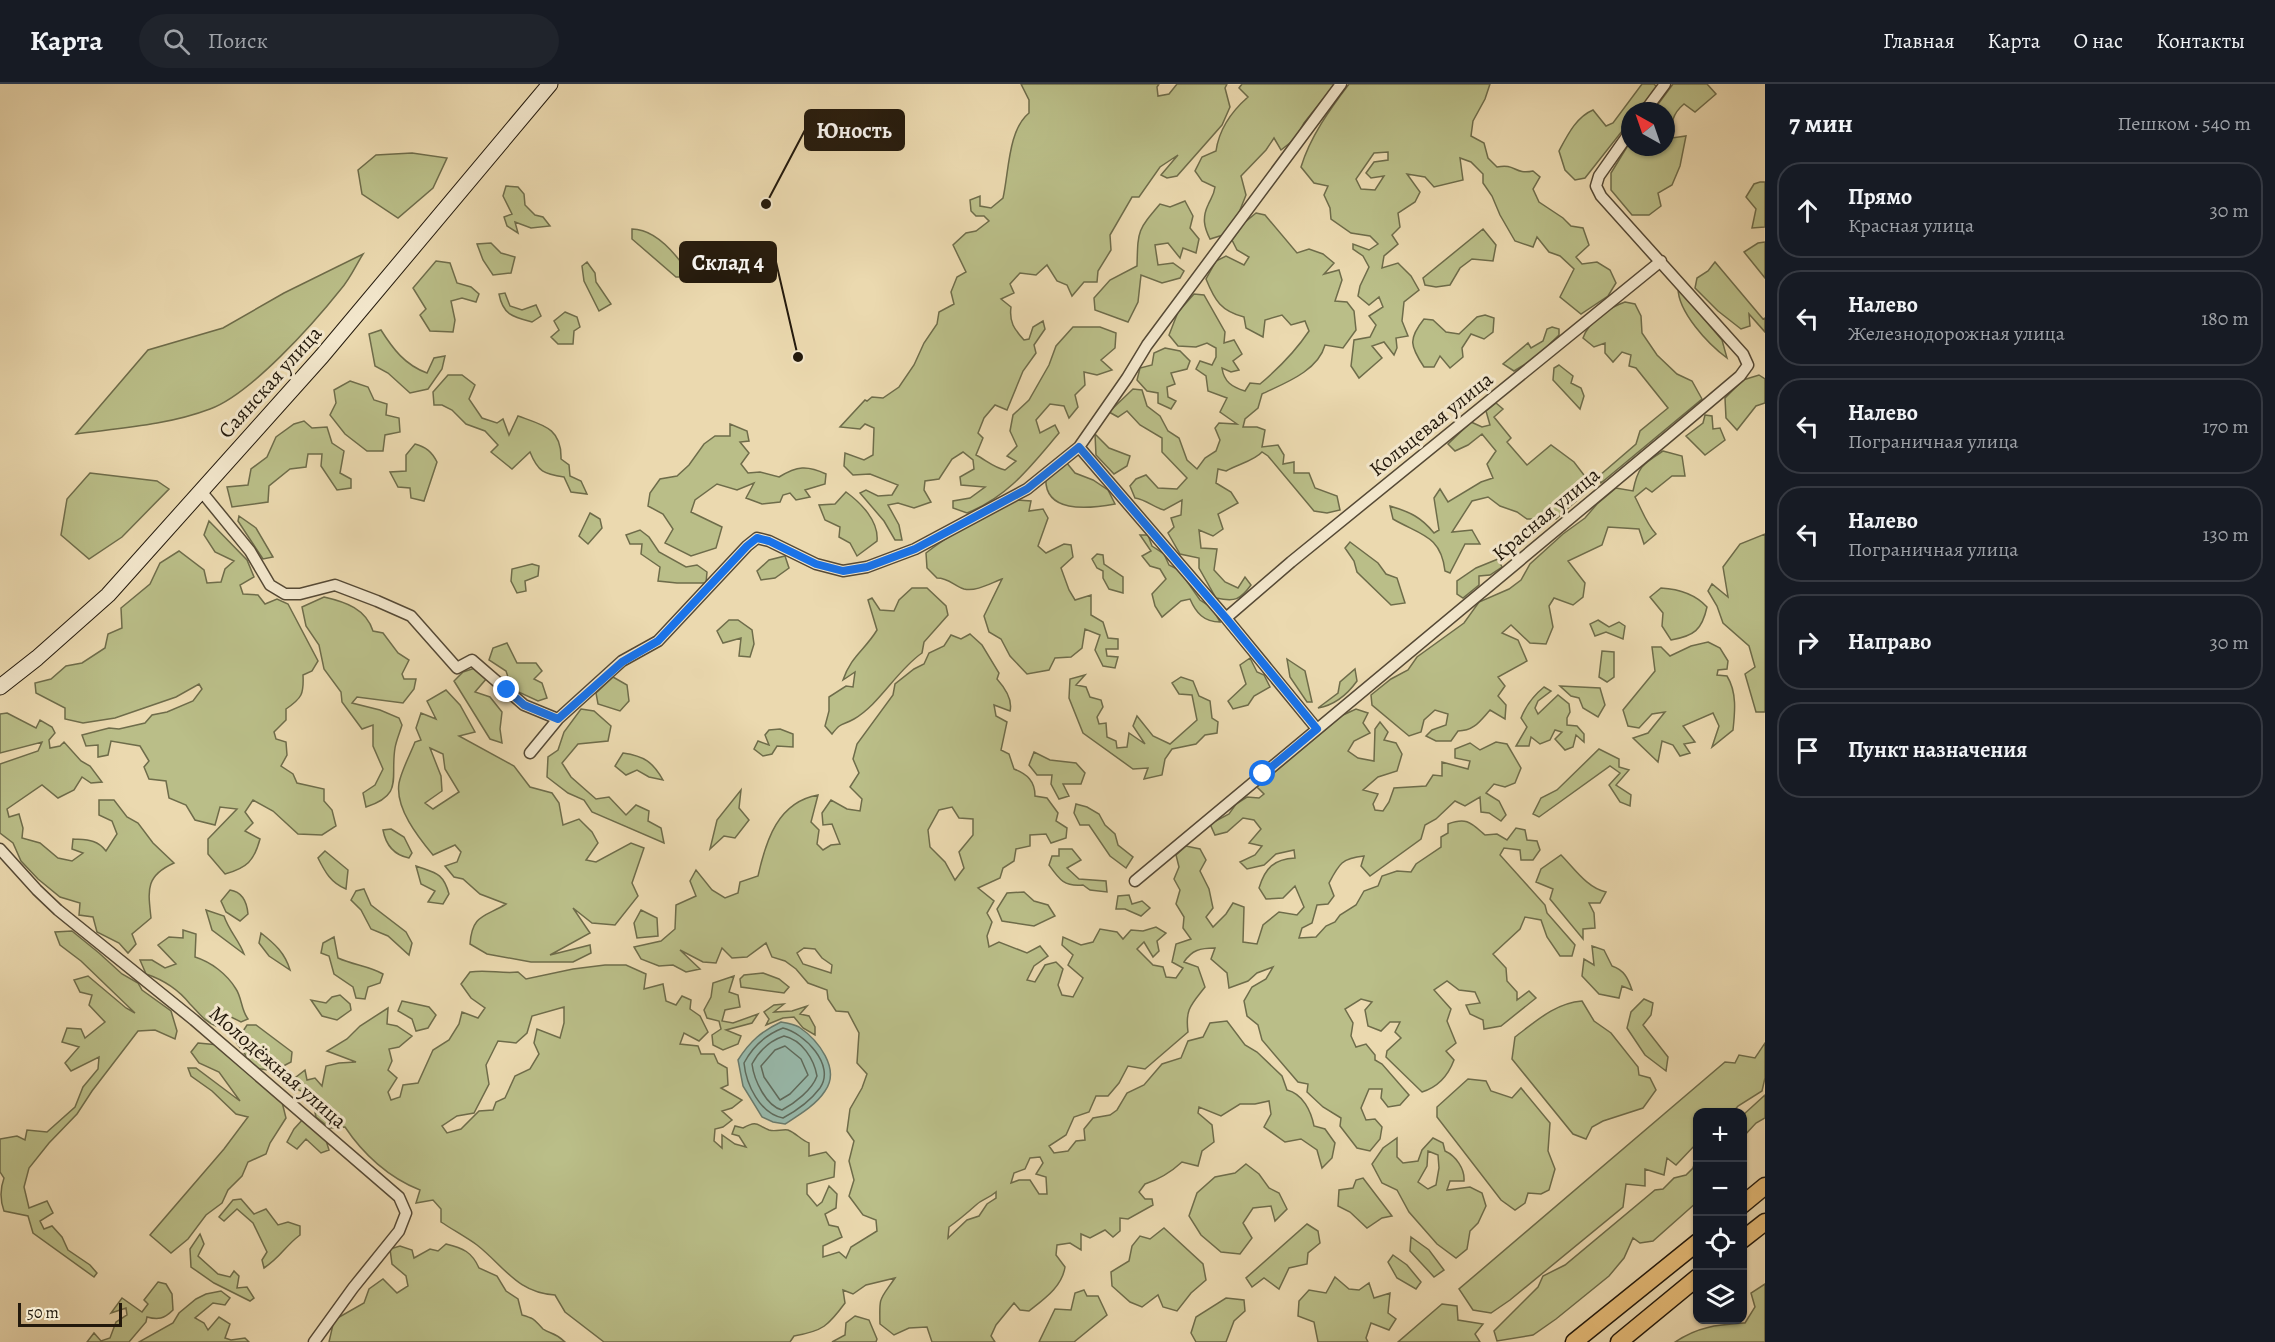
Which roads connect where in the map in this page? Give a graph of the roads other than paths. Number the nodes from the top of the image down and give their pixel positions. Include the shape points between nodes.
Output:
1 (550, 84) edge
2 (1341, 84) edge
3 (1665, 84) edge
4 (1652, 102) edge
5 (1621, 145) edge
6 (1661, 261) junction
7 (1079, 447) junction
8 (201, 491) junction
9 (1226, 618) junction
10 (0, 687) edge
11 (558, 719) junction
12 (1317, 729) junction
13 (530, 753) dead end
14 (0, 849) edge
15 (1135, 881) dead end
16 (1765, 1186) edge
17 (1747, 1202) edge
18 (1765, 1222) edge
19 (1747, 1237) edge
20 (1693, 1246) edge
21 (1693, 1281) edge
22 (314, 1342) edge
23 (1575, 1342) edge
24 (1619, 1342) edge

1 - 8 street, Саянская улица via 322,356
2 - 7 street via 1147,345
3 - 4 street
5 - 6 street, Красная улица via 1596,186
6 - 9 street, Кольцевая улица
6 - 12 street, Красная улица via 1743,354 1748,365 1740,376
7 - 9 street
7 - 11 street via 1027,489 915,549 867,567 843,571 816,564 757,538 658,641 622,662
8 - 10 street, Саянская улица via 98,605
8 - 11 street via 250,551 270,585 285,594 335,585 411,616 457,668 472,660 524,705
9 - 12 street
11 - 13 street
12 - 15 street, Красная улица
14 - 22 street, Молодёжная улица via 58,910 194,1020 399,1197 406,1214 399,1231
16 - 17 main road
18 - 19 main road
20 - 23 main road
21 - 24 main road

